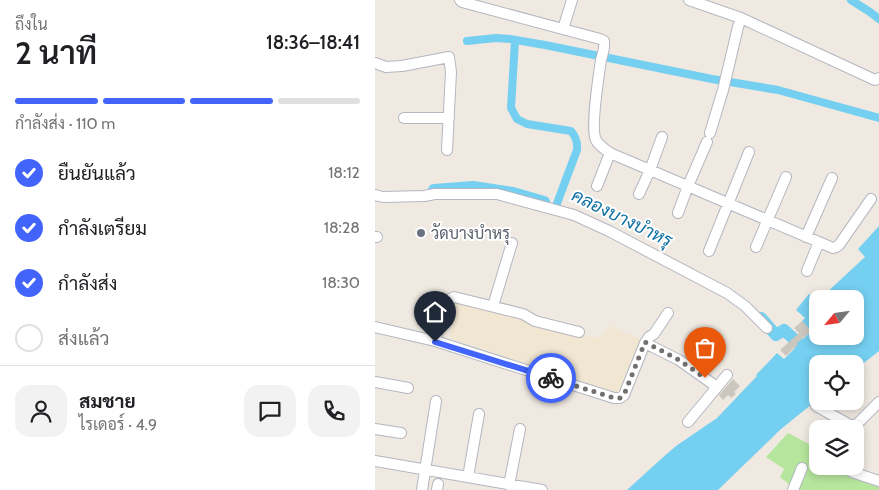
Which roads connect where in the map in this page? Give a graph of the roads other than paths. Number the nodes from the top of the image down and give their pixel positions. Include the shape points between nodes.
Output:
1 (460, 0) edge
2 (572, 0) edge
3 (689, 0) edge
4 (701, 2) edge
5 (741, 18) junction
6 (563, 28) junction
7 (375, 63) edge
8 (879, 78) edge
9 (404, 118) dead end
10 (449, 118) junction
11 (662, 137) dead end
12 (447, 150) dead end
13 (749, 152) dead end
14 (610, 153) junction
15 (650, 170) junction
16 (786, 177) dead end
17 (832, 178) dead end
18 (597, 186) dead end
19 (688, 186) junction
20 (639, 194) dead end
21 (375, 195) edge
22 (871, 200) dead end
23 (728, 203) junction
24 (678, 213) dead end
25 (767, 220) junction
26 (807, 237) junction
27 (819, 242) junction
28 (512, 243) dead end
29 (756, 247) dead end
30 (709, 250) dead end
31 (807, 272) dead end
32 (493, 306) junction
33 (668, 313) dead end
34 (375, 327) edge
35 (767, 328) dead end
36 (579, 332) dead end
37 (435, 342) junction
38 (645, 342) junction
39 (727, 374) dead end
40 (375, 382) edge
41 (717, 387) junction
42 (408, 388) dead end
43 (436, 401) dead end
44 (879, 402) edge
45 (823, 410) edge
46 (479, 414) dead end
47 (688, 422) dead end
48 (375, 429) edge
49 (520, 429) dead end
50 (401, 433) dead end
51 (375, 461) edge
52 (802, 468) dead end
53 (426, 470) junction
54 (861, 475) edge
55 (467, 477) junction
56 (879, 481) edge
57 (505, 486) edge
58 (422, 490) edge
59 (542, 490) edge
60 (793, 490) edge

1 - 6 street
2 - 6 street
3 - 4 street
4 - 5 street
5 - 8 street via 875,80
5 - 19 street via 709,137
6 - 14 street via 604,41 593,123 596,141
7 - 10 street via 386,67 403,66 449,57
9 - 10 street
10 - 12 street
11 - 15 street
13 - 23 street
14 - 15 street
14 - 18 street
15 - 19 street
15 - 20 street
16 - 25 street
17 - 26 street
19 - 23 street
19 - 24 street
21 - 35 street via 497,194 574,215 727,293
22 - 27 street via 836,248
23 - 25 street
23 - 30 street
25 - 26 street
25 - 29 street
26 - 27 street
27 - 31 street
28 - 32 street
32 - 36 street
32 - 37 street via 454,297 450,299 443,308
33 - 38 street
34 - 37 street
37 - 38 street via 614,398 624,395
38 - 41 street via 679,360
39 - 41 street
40 - 42 street
41 - 47 street
43 - 53 street
44 - 45 street via 855,426
46 - 55 street
48 - 50 street
49 - 57 street
51 - 53 street
52 - 60 street
53 - 55 street
53 - 58 street
54 - 56 street
55 - 57 street
57 - 59 street

